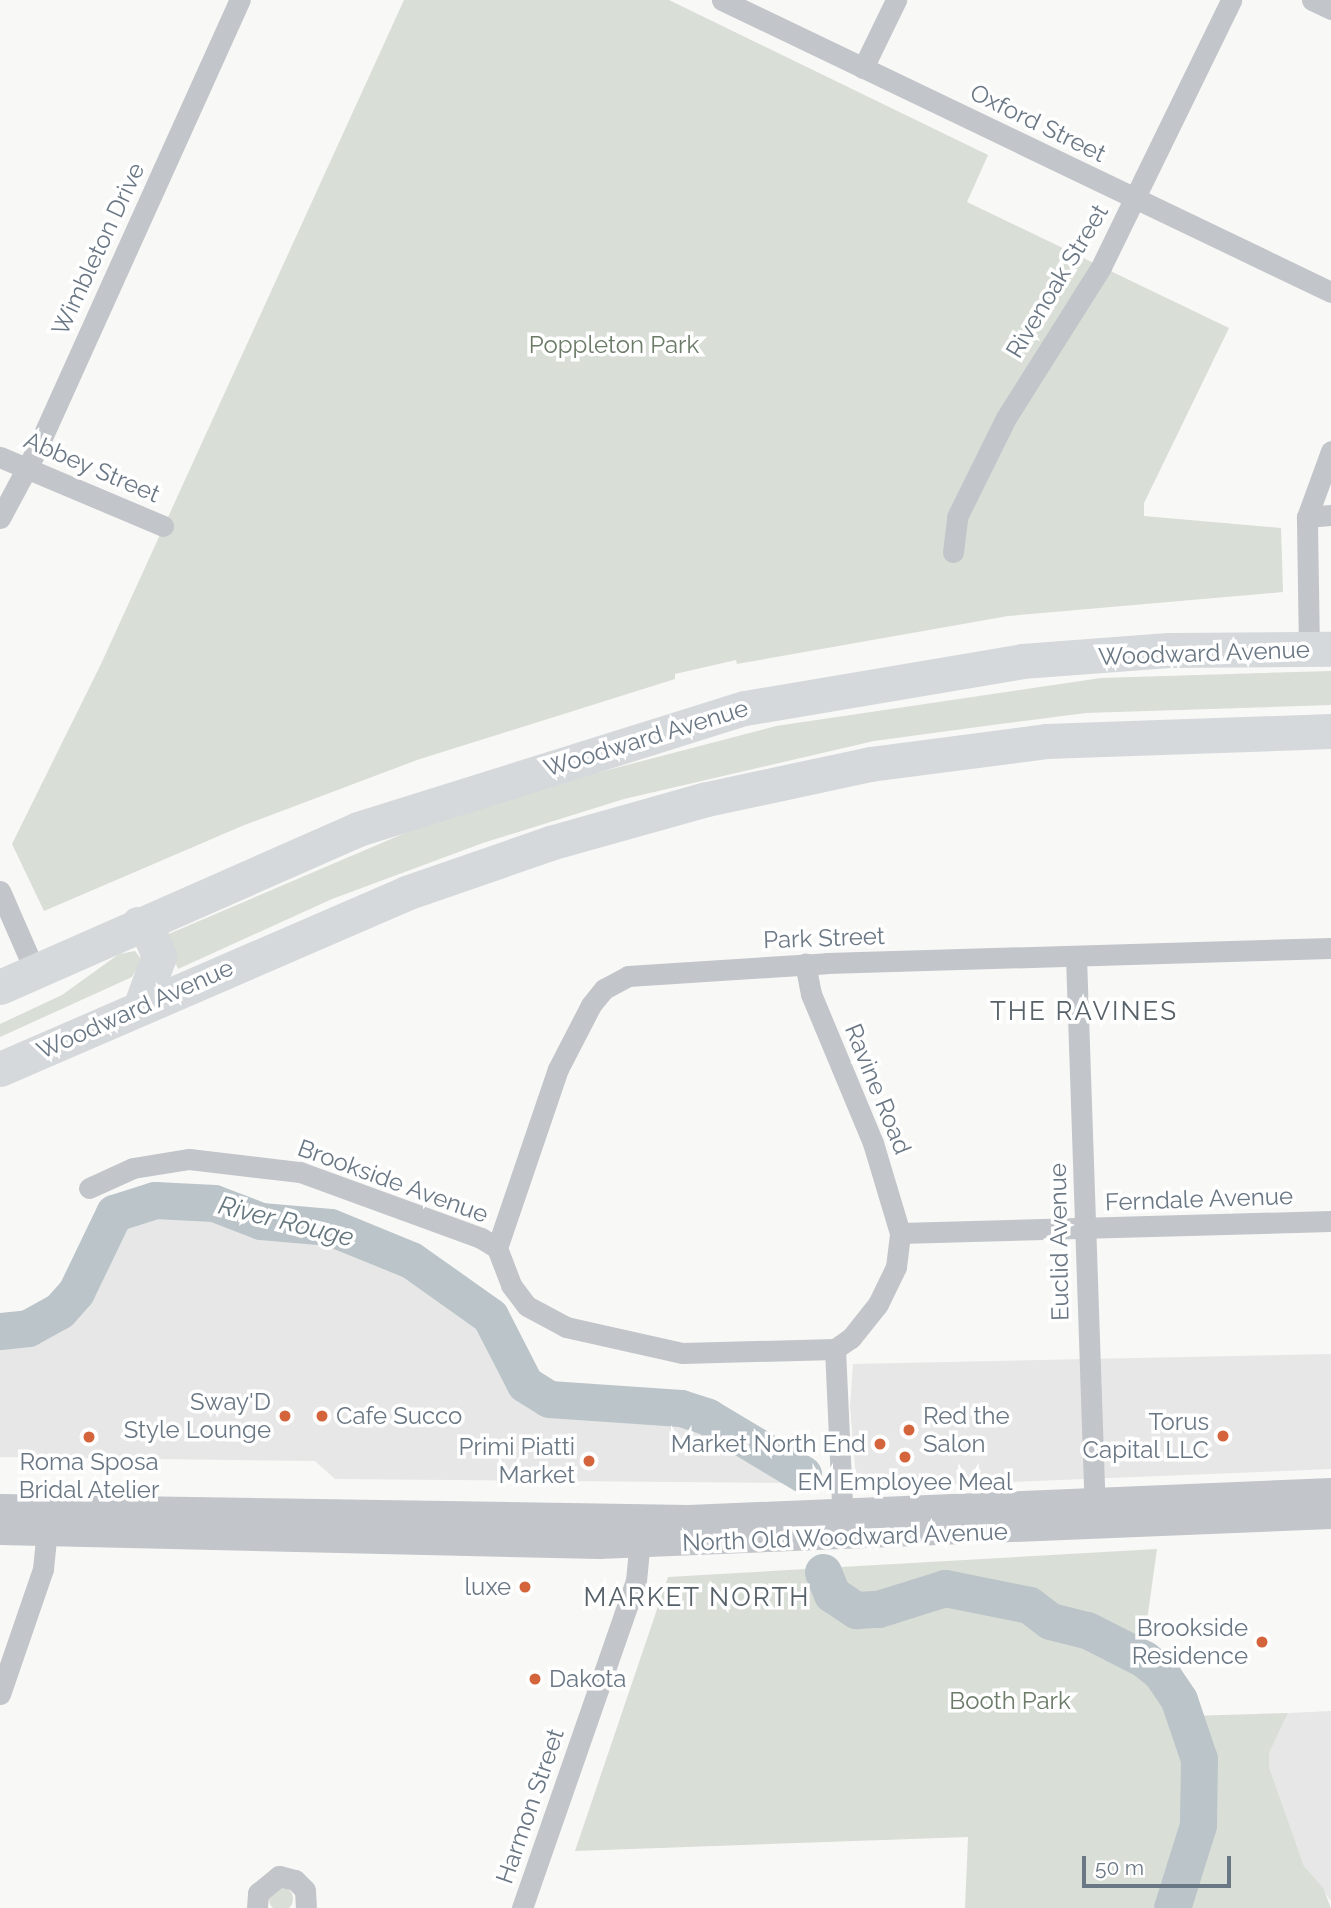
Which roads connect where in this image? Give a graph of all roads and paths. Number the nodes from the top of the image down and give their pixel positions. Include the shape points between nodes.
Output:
1 (240, 0) edge
2 (722, 0) edge
3 (896, 0) edge
4 (1231, 0) edge
5 (1312, 0) edge
6 (1331, 9) edge
7 (863, 68) junction
8 (1135, 198) junction
9 (1331, 292) edge
10 (1331, 451) edge
11 (0, 457) edge
12 (27, 468) junction
13 (1331, 515) edge
14 (1307, 517) junction
15 (0, 518) edge
16 (163, 526) dead end
17 (953, 552) dead end
18 (1320, 649) edge
19 (1331, 731) edge
20 (0, 891) edge
21 (138, 924) junction
22 (1331, 947) edge
23 (1076, 957) junction
24 (805, 964) junction
25 (35, 971) junction
26 (0, 987) edge
27 (141, 1005) junction
28 (0, 1069) edge
29 (89, 1188) dead end
30 (1331, 1221) edge
31 (1085, 1228) junction
32 (900, 1233) junction
33 (497, 1248) junction
34 (835, 1349) junction
35 (1331, 1492) edge
36 (0, 1508) edge
37 (362, 1511) junction
38 (1095, 1514) junction
39 (1331, 1515) edge
40 (48, 1521) junction
41 (843, 1525) junction
42 (0, 1531) edge
43 (641, 1532) junction
44 (359, 1540) junction
45 (0, 1694) edge
46 (257, 1908) edge
47 (306, 1908) edge
48 (522, 1908) edge

1 - 12 street, Wimbleton Drive
2 - 7 street, Oxford Street
3 - 7 street
4 - 8 street, Rivenoak Street
5 - 6 street
7 - 8 street, Oxford Street
8 - 9 street, Oxford Street
8 - 17 street, Rivenoak Street via 1101,267 1006,418 957,517
10 - 14 street
11 - 12 street, Abbey Street
12 - 15 street, Wimbleton Drive
12 - 16 street, Abbey Street
13 - 14 street
14 - 18 street
18 - 21 main road, Woodward Avenue via 1170,650 1022,661 745,708 358,829
19 - 27 main road, Woodward Avenue via 1046,741 870,764 707,799 550,843 406,893
20 - 25 street
21 - 25 main road, Woodward Avenue
21 - 27 main road via 159,956
22 - 23 street, Park Street
23 - 24 street, Park Street
23 - 31 street, Euclid Avenue
24 - 32 street, Ravine Road via 811,994 873,1143
24 - 33 street, Park Street via 628,976 604,989 582,1020 543,1102
25 - 26 main road, Woodward Avenue
27 - 28 main road, Woodward Avenue
29 - 33 street, Brookside Avenue via 133,1168 169,1161 267,1165 300,1172 446,1224
30 - 31 street, Ferndale Avenue
31 - 32 street, Ferndale Avenue
31 - 38 street, Euclid Avenue
32 - 34 street via 896,1267 878,1304
33 - 34 street, Brookside Avenue via 518,1296 539,1315 566,1327 691,1353
34 - 41 street
35 - 38 street, North Old Woodward Avenue
36 - 40 street, North Old Woodward Avenue
37 - 40 street, North Old Woodward Avenue
37 - 43 street, North Old Woodward Avenue
37 - 44 street
38 - 39 street, North Old Woodward Avenue
38 - 41 street, North Old Woodward Avenue
40 - 42 street, North Old Woodward Avenue
40 - 44 street, North Old Woodward Avenue
40 - 45 street via 33,1604
41 - 43 street, North Old Woodward Avenue
43 - 44 street, North Old Woodward Avenue
43 - 48 street, Harmon Street via 636,1581
46 - 47 street via 264,1884 279,1876 295,1880 304,1890

